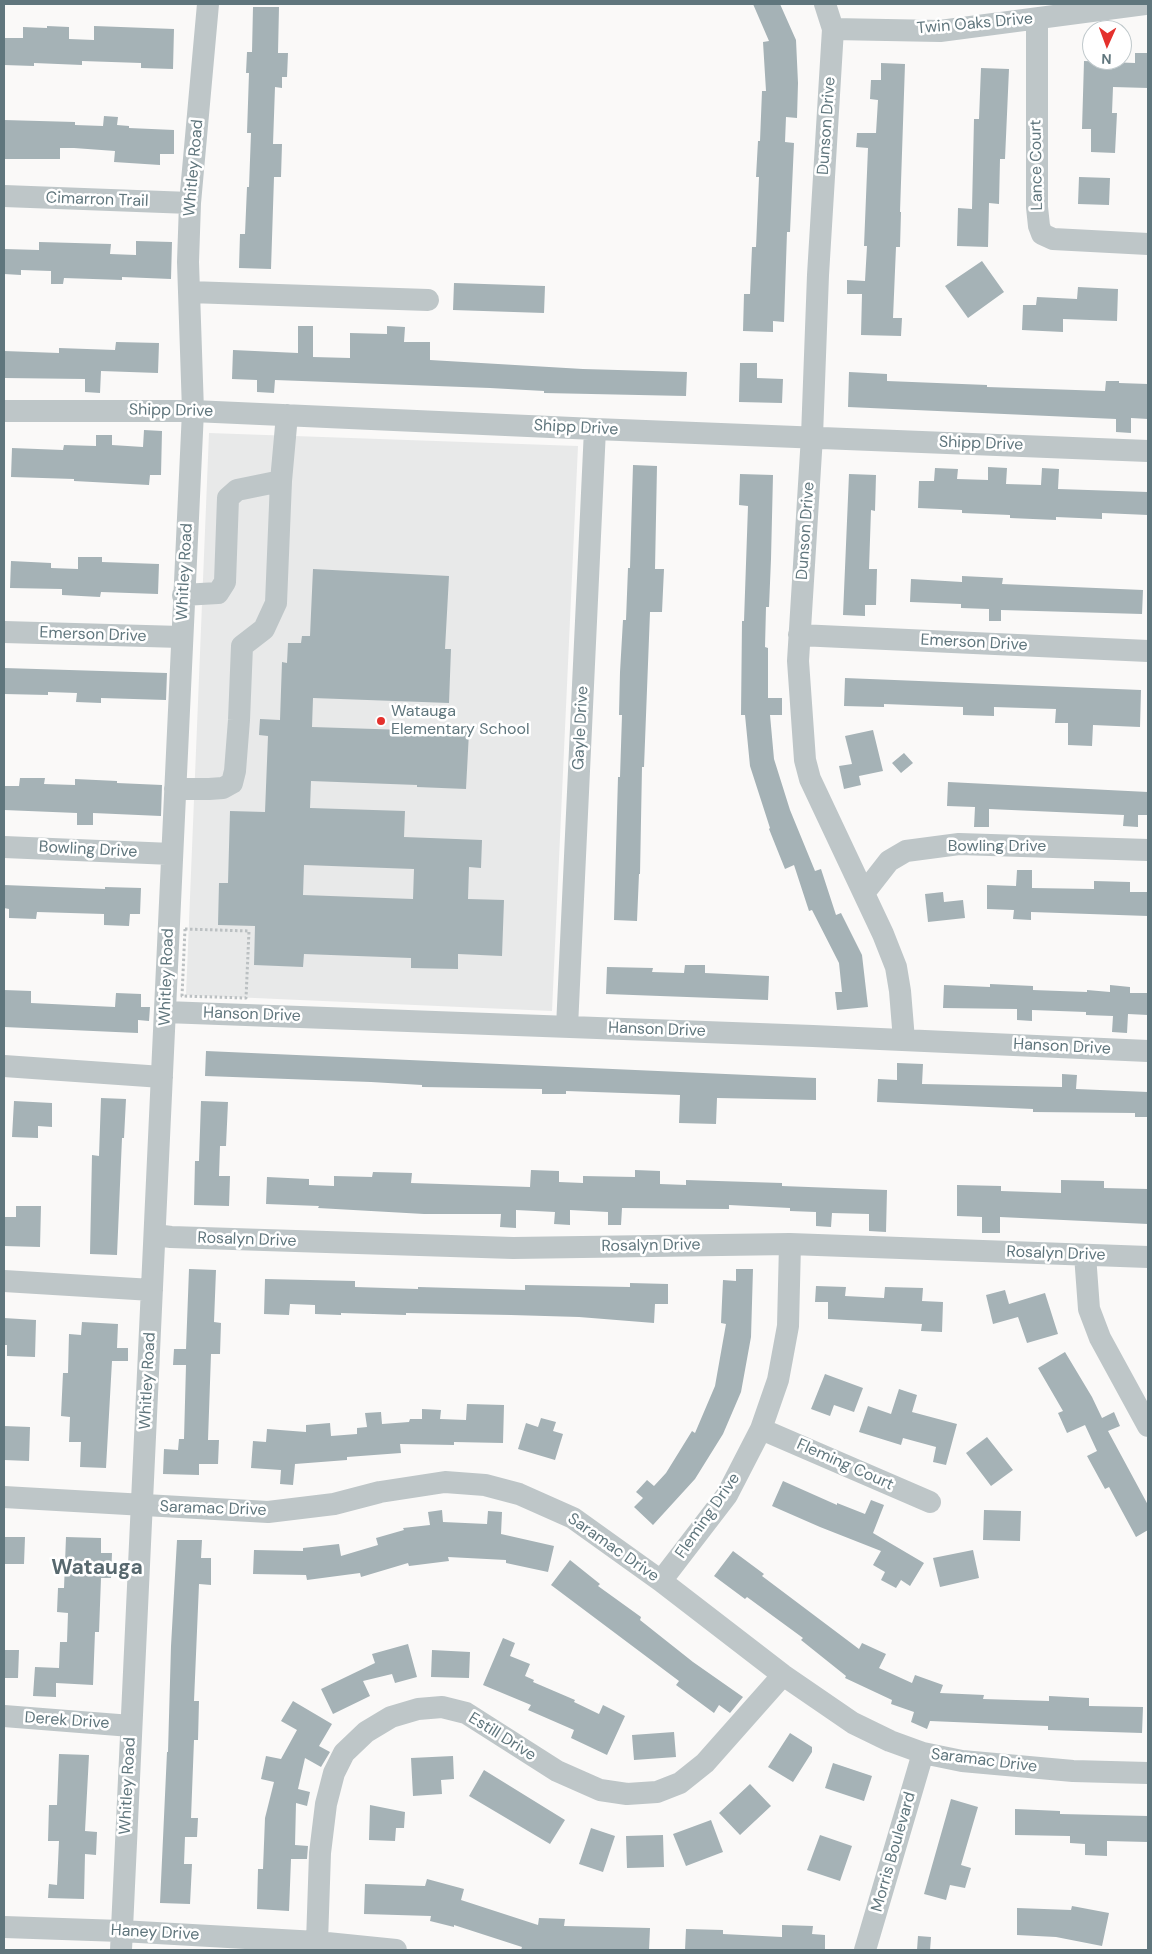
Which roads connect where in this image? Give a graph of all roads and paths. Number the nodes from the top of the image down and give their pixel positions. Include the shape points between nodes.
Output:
1 (208, 4) edge
2 (825, 4) edge
3 (1145, 4) edge
4 (1036, 19) junction
5 (833, 29) junction
6 (4, 196) edge
7 (190, 203) junction
8 (1148, 244) edge
9 (189, 292) junction
10 (428, 300) dead end
11 (4, 411) edge
12 (193, 411) junction
13 (287, 415) junction
14 (596, 430) junction
15 (812, 436) junction
16 (1148, 451) edge
17 (281, 481) junction
18 (184, 595) junction
19 (4, 632) edge
20 (799, 635) junction
21 (181, 637) junction
22 (1148, 651) edge
23 (175, 789) junction
24 (4, 847) edge
25 (1148, 850) edge
26 (172, 854) junction
27 (864, 893) junction
28 (246, 998) joint
29 (166, 1012) junction
30 (567, 1027) junction
31 (904, 1040) junction
32 (1148, 1051) edge
33 (4, 1066) edge
34 (162, 1077) junction
35 (155, 1235) junction
36 (790, 1244) junction
37 (1085, 1255) junction
38 (1148, 1257) edge
39 (4, 1281) edge
40 (152, 1290) junction
41 (1148, 1426) edge
42 (761, 1429) junction
43 (4, 1497) edge
44 (930, 1502) dead end
45 (142, 1506) junction
46 (661, 1581) junction
47 (783, 1675) junction
48 (4, 1716) edge
49 (131, 1726) junction
50 (923, 1753) junction
51 (1148, 1773) edge
52 (4, 1927) edge
53 (121, 1941) edge
54 (316, 1942) junction
55 (396, 1950) edge
56 (865, 1950) edge

1 - 7 street, Whitley Road
2 - 5 street, Dunson Drive
3 - 4 street, Twin Oaks Drive
4 - 5 street, Twin Oaks Drive via 940,31
4 - 8 street, Lance Court via 1038,226 1042,234 1053,239
5 - 15 street, Dunson Drive
6 - 7 street, Cimarron Trail
7 - 9 street, Whitley Road
9 - 10 street
9 - 12 street, Whitley Road
11 - 12 street, Shipp Drive
12 - 13 street, Shipp Drive
12 - 18 street, Whitley Road
13 - 14 street, Shipp Drive
13 - 17 street
14 - 15 street, Shipp Drive
14 - 30 street, Gayle Drive
15 - 16 street, Shipp Drive
15 - 20 street, Dunson Drive
17 - 18 street via 237,490 228,498 225,582 218,593
17 - 23 street via 276,603 264,629 242,646 232,783 223,788
18 - 21 street, Whitley Road
19 - 21 street, Emerson Drive
20 - 22 street, Emerson Drive
20 - 27 street, Dunson Drive via 804,760
21 - 23 street, Whitley Road
23 - 26 street, Whitley Road
24 - 26 street, Bowling Drive
25 - 27 street, Bowling Drive via 959,844 906,851 889,861
26 - 29 street, Whitley Road
27 - 31 street, Dunson Drive via 896,967
28 - 28 path via 249,931 185,928 182,996
29 - 30 street, Hanson Drive
29 - 34 street, Whitley Road
30 - 31 street, Hanson Drive
31 - 32 street, Hanson Drive
33 - 34 street
34 - 35 street, Whitley Road
35 - 36 street, Rosalyn Drive via 513,1248
35 - 40 street, Whitley Road
36 - 37 street, Rosalyn Drive
36 - 42 street, Fleming Drive via 788,1326 778,1380
37 - 38 street, Rosalyn Drive
37 - 41 street via 1088,1309 1100,1338
39 - 40 street
40 - 45 street, Whitley Road
42 - 44 street, Fleming Court
42 - 46 street, Fleming Drive via 727,1495
43 - 45 street, Saramac Drive
45 - 46 street, Saramac Drive via 268,1512 334,1504 380,1492 445,1482 486,1485 519,1494 573,1518
45 - 49 street, Whitley Road
46 - 47 street, Saramac Drive
47 - 50 street, Saramac Drive via 853,1724
47 - 54 street, Estill Drive via 705,1763 680,1782 657,1792 627,1794 600,1790 557,1771 466,1714 442,1707 418,1709 391,1717 366,1732 344,1753 334,1773 320,1852
48 - 49 street, Derek Drive
49 - 53 street, Whitley Road
50 - 51 street, Saramac Drive via 1009,1766
50 - 56 street, Morris Boulevard
52 - 53 street, Haney Drive
53 - 54 street, Haney Drive
54 - 55 street, Haney Drive

